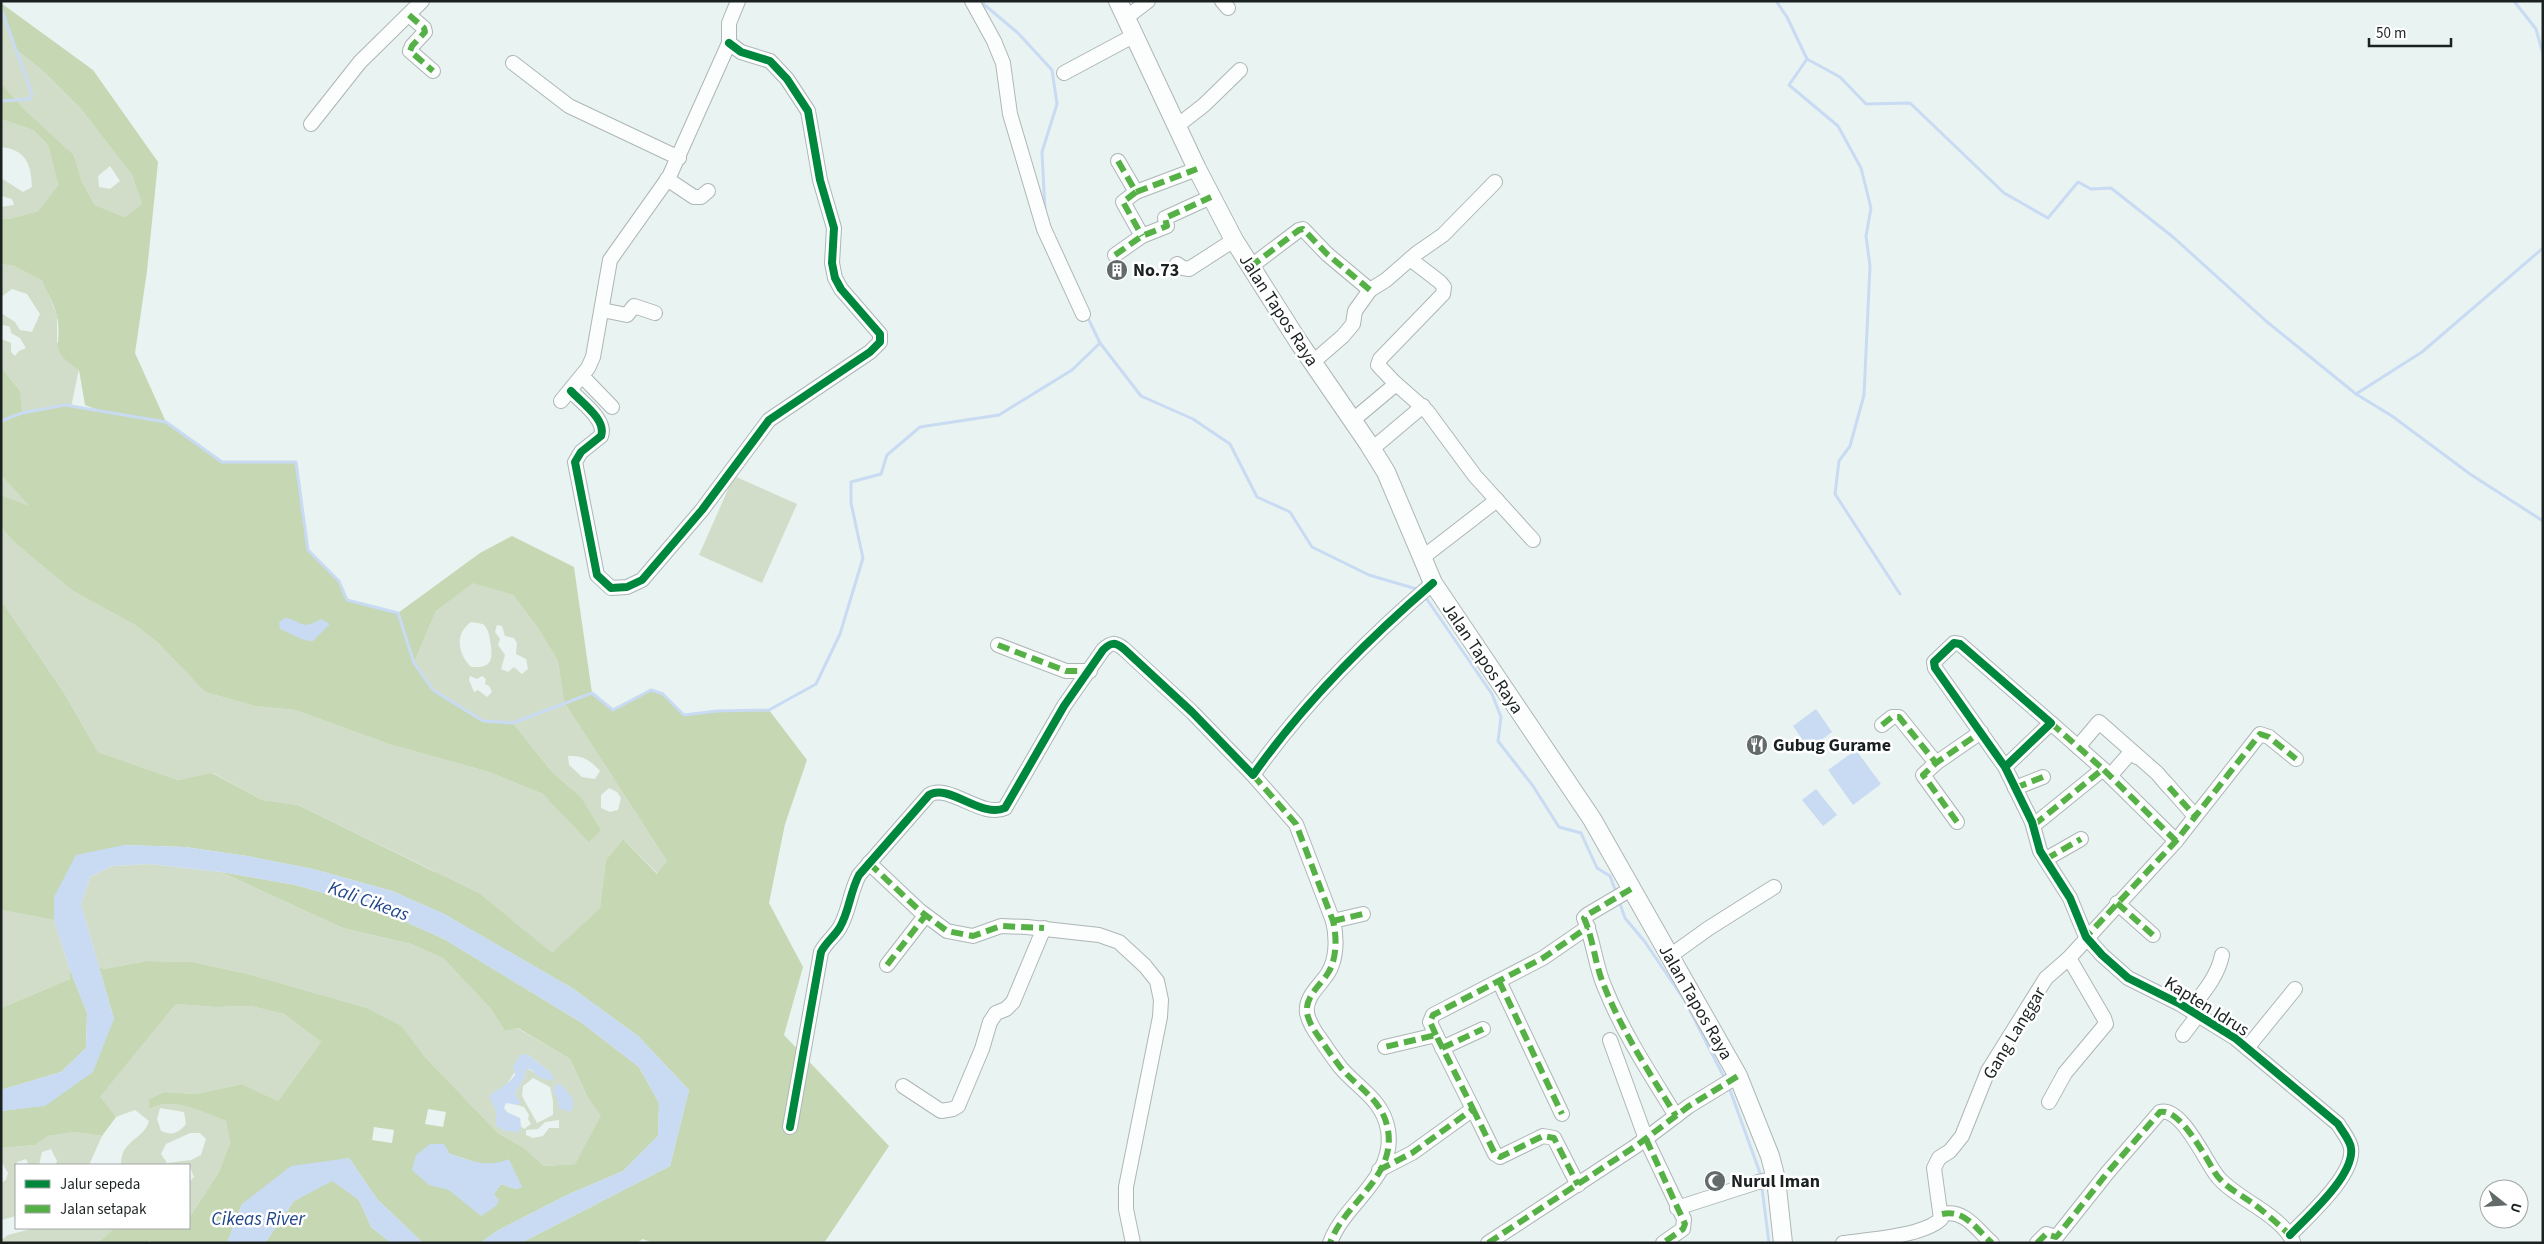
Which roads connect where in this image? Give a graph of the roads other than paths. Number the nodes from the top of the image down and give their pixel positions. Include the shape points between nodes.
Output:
1 (422, 1) edge
2 (972, 1) edge
3 (1118, 1) edge
4 (1148, 1) edge
5 (734, 3) edge
6 (409, 15) junction
7 (1127, 17) junction
8 (1135, 35) junction
9 (729, 43) junction
10 (513, 63) dead end
11 (1240, 70) dead end
12 (433, 71) dead end
13 (1064, 73) dead end
14 (311, 124) dead end
15 (1178, 126) junction
16 (679, 158) junction
17 (1118, 161) dead end
18 (1197, 169) junction
19 (667, 179) junction
20 (1494, 182) dead end
21 (708, 191) dead end
22 (1136, 192) junction
23 (1211, 197) junction
24 (1142, 236) junction
25 (1234, 240) junction
26 (1115, 256) dead end
27 (1410, 260) junction
28 (1177, 264) dead end
29 (1250, 267) junction
30 (1370, 290) junction
31 (602, 310) junction
32 (655, 313) dead end
33 (1083, 314) dead end
34 (1313, 362) junction
35 (582, 376) junction
36 (1396, 384) junction
37 (1422, 406) junction
38 (612, 407) dead end
39 (1353, 420) junction
40 (1372, 449) junction
41 (1496, 500) junction
42 (1533, 540) dead end
43 (1422, 558) junction
44 (1423, 592) junction
45 (998, 645) dead end
46 (1090, 671) junction
47 (2051, 723) junction
48 (1882, 725) dead end
49 (1981, 732) junction
50 (2078, 747) junction
51 (2296, 759) dead end
52 (1936, 763) junction
53 (2005, 767) junction
54 (2106, 773) junction
55 (1253, 775) junction
56 (2043, 778) dead end
57 (2169, 787) junction
58 (2015, 788) junction
59 (2195, 816) junction
60 (1957, 822) dead end
61 (2034, 825) junction
62 (2081, 839) dead end
63 (2176, 840) junction
64 (2046, 859) junction
65 (869, 864) junction
66 (1774, 888) dead end
67 (1622, 894) junction
68 (2117, 903) junction
69 (1363, 914) dead end
70 (925, 916) junction
71 (1333, 922) junction
72 (1044, 928) junction
73 (1588, 928) junction
74 (2153, 935) dead end
75 (2086, 937) junction
76 (2222, 955) dead end
77 (1670, 956) junction
78 (2069, 958) junction
79 (887, 965) dead end
80 (1499, 981) junction
81 (2295, 989) dead end
82 (2194, 1012) junction
83 (1483, 1029) dead end
84 (1436, 1035) junction
85 (2183, 1035) dead end
86 (1610, 1040) dead end
87 (1386, 1047) dead end
88 (1442, 1048) junction
89 (2248, 1048) junction
90 (1738, 1076) junction
91 (903, 1086) dead end
92 (2049, 1102) dead end
93 (1472, 1109) junction
94 (1562, 1114) dead end
95 (1676, 1116) junction
96 (790, 1127) dead end
97 (1646, 1139) junction
98 (1379, 1170) junction
99 (1776, 1179) junction
100 (1578, 1185) junction
101 (1677, 1208) junction
102 (1942, 1214) junction
103 (2292, 1239) edge
104 (1885, 1240) edge
105 (1133, 1243) edge
106 (1330, 1243) edge
107 (1488, 1243) edge
108 (1663, 1243) edge
109 (1784, 1243) edge
110 (1843, 1243) edge
111 (1992, 1243) edge
112 (2036, 1243) edge

1 - 6 street
2 - 33 street via 1003,63 1010,114 1044,229
3 - 7 main road, Jalan Tapos Raya
4 - 7 street
5 - 9 street via 729,22
6 - 12 street via 425,32 410,51
6 - 14 street via 360,62
7 - 8 main road, Jalan Tapos Raya
8 - 13 street
8 - 15 main road, Jalan Tapos Raya
9 - 16 street
9 - 35 street via 741,52 770,61 808,110 820,180 834,228 832,263 835,278 880,334 880,342 769,420 670,550 642,580 627,587 610,588 597,574 575,462 581,452 601,436 602,428 595,416 566,396
10 - 16 street via 569,106
11 - 15 street
15 - 18 main road, Jalan Tapos Raya
16 - 19 street
17 - 22 street
18 - 22 street
18 - 23 main road, Jalan Tapos Raya
19 - 21 street via 694,197 701,197
19 - 31 street via 610,260
20 - 27 street via 1449,230
22 - 24 street via 1123,202
23 - 24 street via 1165,218 1168,226
23 - 25 main road, Jalan Tapos Raya
24 - 26 street
25 - 28 street via 1190,268
25 - 29 main road, Jalan Tapos Raya
27 - 30 street
27 - 36 street via 1444,286 1443,294 1380,359 1378,365
29 - 30 street via 1299,230 1310,234 1327,254
29 - 34 main road, Jalan Tapos Raya
30 - 34 street via 1355,311 1353,324
31 - 32 street via 627,315 634,306
31 - 35 street via 593,357
34 - 39 main road, Jalan Tapos Raya
35 - 38 street
36 - 37 street
36 - 39 street
37 - 40 street
37 - 41 street
39 - 40 main road, Jalan Tapos Raya
40 - 43 main road, Jalan Tapos Raya via 1386,472
41 - 42 street
41 - 43 street
43 - 44 main road, Jalan Tapos Raya
44 - 55 street via 1366,644 1295,722
44 - 67 main road, Jalan Tapos Raya via 1592,819
45 - 46 street via 1066,671
46 - 55 street via 1110,644 1118,644 1192,712
46 - 65 street via 1064,706 1005,808 991,810 940,792 931,793
47 - 49 street, Kapten Idrus via 1960,644 1954,643 1934,665
47 - 50 street
47 - 53 street
48 - 52 street via 1892,717 1899,717
49 - 52 street
49 - 53 street, Kapten Idrus
50 - 54 street
50 - 57 street via 2099,722 2158,773
51 - 59 street, Gang Langgar via 2269,737 2260,734
52 - 60 street via 1923,777
53 - 58 street, Kapten Idrus
54 - 57 street via 2131,752
54 - 61 street
54 - 63 street
55 - 71 street via 1296,824
56 - 58 street
57 - 59 street
58 - 61 street, Kapten Idrus
59 - 63 street, Gang Langgar
61 - 64 street, Kapten Idrus via 2038,846
62 - 64 street
63 - 68 street, Gang Langgar
64 - 75 street, Kapten Idrus via 2070,898
65 - 70 street
65 - 96 street via 851,888 841,927 828,940 818,961
66 - 77 street
67 - 73 street via 1584,917
67 - 77 main road, Jalan Tapos Raya
68 - 74 street
68 - 75 street, Gang Langgar
69 - 71 street
70 - 72 street via 947,932 968,936 1001,926
70 - 79 street
71 - 98 street via 1336,936 1329,972 1311,995 1307,1013 1312,1028 1341,1068 1378,1104 1385,1118 1389,1137
72 - 91 street via 1013,1002 996,1013 990,1022 958,1106 941,1111
72 - 105 street via 1099,935 1119,942 1145,966 1160,990 1160,1017 1126,1187 1126,1209
73 - 80 street via 1543,958
73 - 95 street via 1604,987 1629,1037
75 - 78 street, Gang Langgar
75 - 82 street, Kapten Idrus via 2128,978
76 - 82 street
77 - 90 main road, Jalan Tapos Raya
78 - 92 street via 2106,1024 2065,1073
78 - 102 street, Gang Langgar via 2046,978 1988,1070 1962,1136 1950,1151 1939,1158 1934,1168
80 - 84 street via 1433,1015 1430,1022
80 - 94 street
81 - 89 street
82 - 85 street
82 - 89 street, Kapten Idrus
83 - 88 street
84 - 87 street
84 - 88 street
86 - 97 street
88 - 93 street
89 - 103 street, Kapten Idrus via 2338,1124 2351,1147 2344,1175
90 - 95 street
90 - 99 main road, Jalan Tapos Raya
93 - 98 street via 1412,1153
93 - 100 street via 1495,1154 1500,1157 1543,1136 1554,1138
95 - 97 street
97 - 100 street
97 - 101 street
98 - 106 street via 1367,1191 1339,1224
99 - 101 street
99 - 109 main road, Jalan Tapos Raya
100 - 107 street
101 - 108 street via 1685,1224 1683,1230
102 - 104 street via 1936,1223
102 - 111 street via 1961,1214
103 - 112 street via 2220,1179 2177,1118 2169,1111 2163,1111 2108,1172 2058,1236 2046,1234
104 - 110 street

